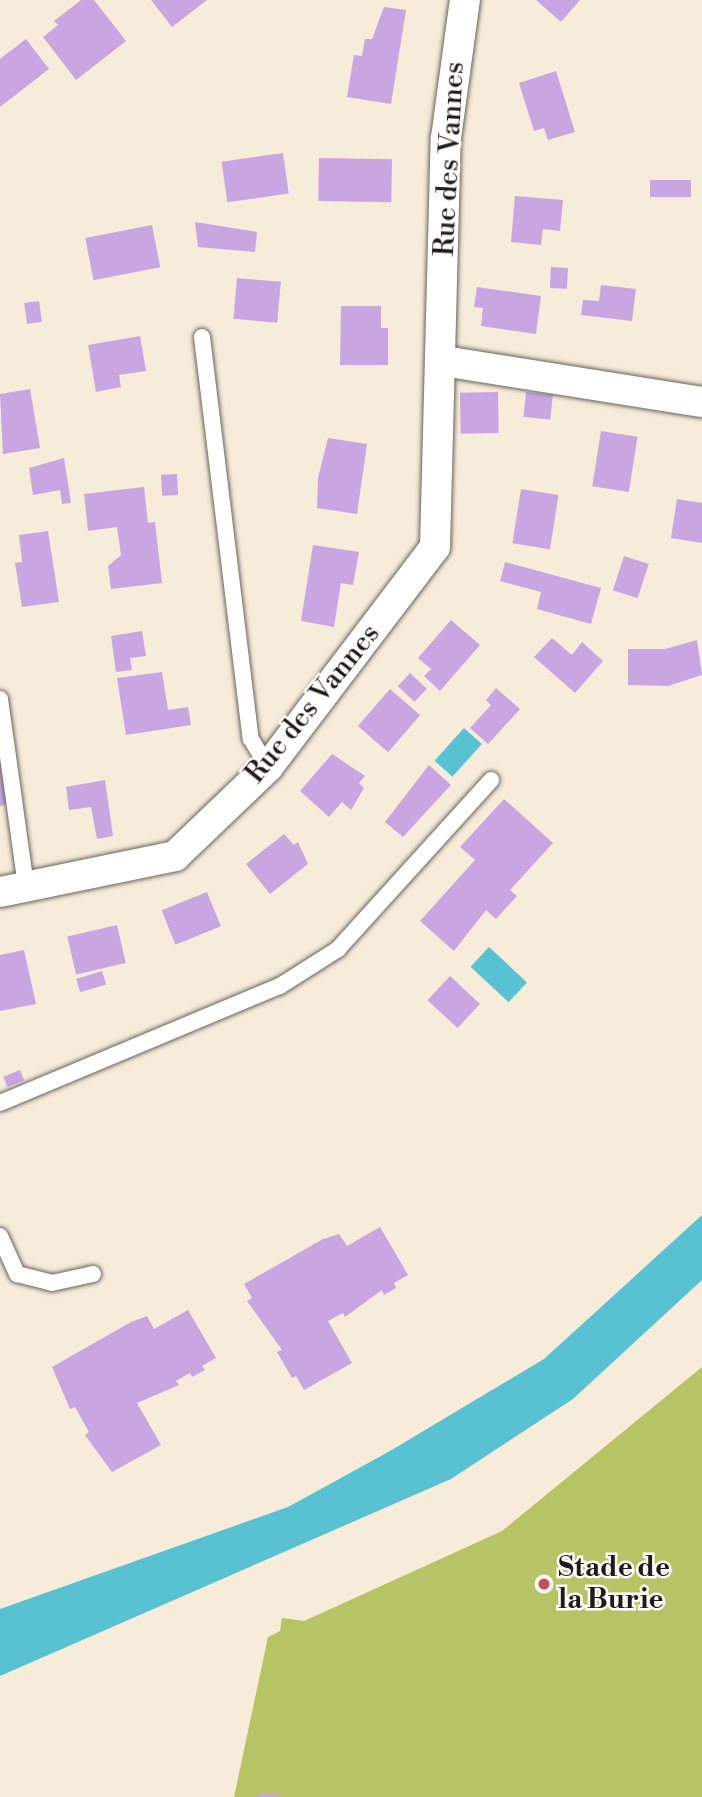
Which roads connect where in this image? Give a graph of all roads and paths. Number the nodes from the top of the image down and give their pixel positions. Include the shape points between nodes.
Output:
1 (465, 0) edge
2 (202, 337) dead end
3 (443, 361) junction
4 (702, 402) edge
5 (0, 699) edge
6 (268, 768) junction
7 (491, 780) dead end
8 (13, 889) edge
9 (0, 1104) edge
10 (0, 1236) edge
11 (93, 1274) dead end

1 - 3 street, Rue des Vannes via 446,138
2 - 6 lane via 251,739
3 - 4 street
3 - 6 street, Rue des Vannes via 435,547
5 - 8 lane
6 - 8 street, Rue des Vannes via 175,856
7 - 9 lane via 338,950 280,986
10 - 11 lane via 17,1274 52,1283

